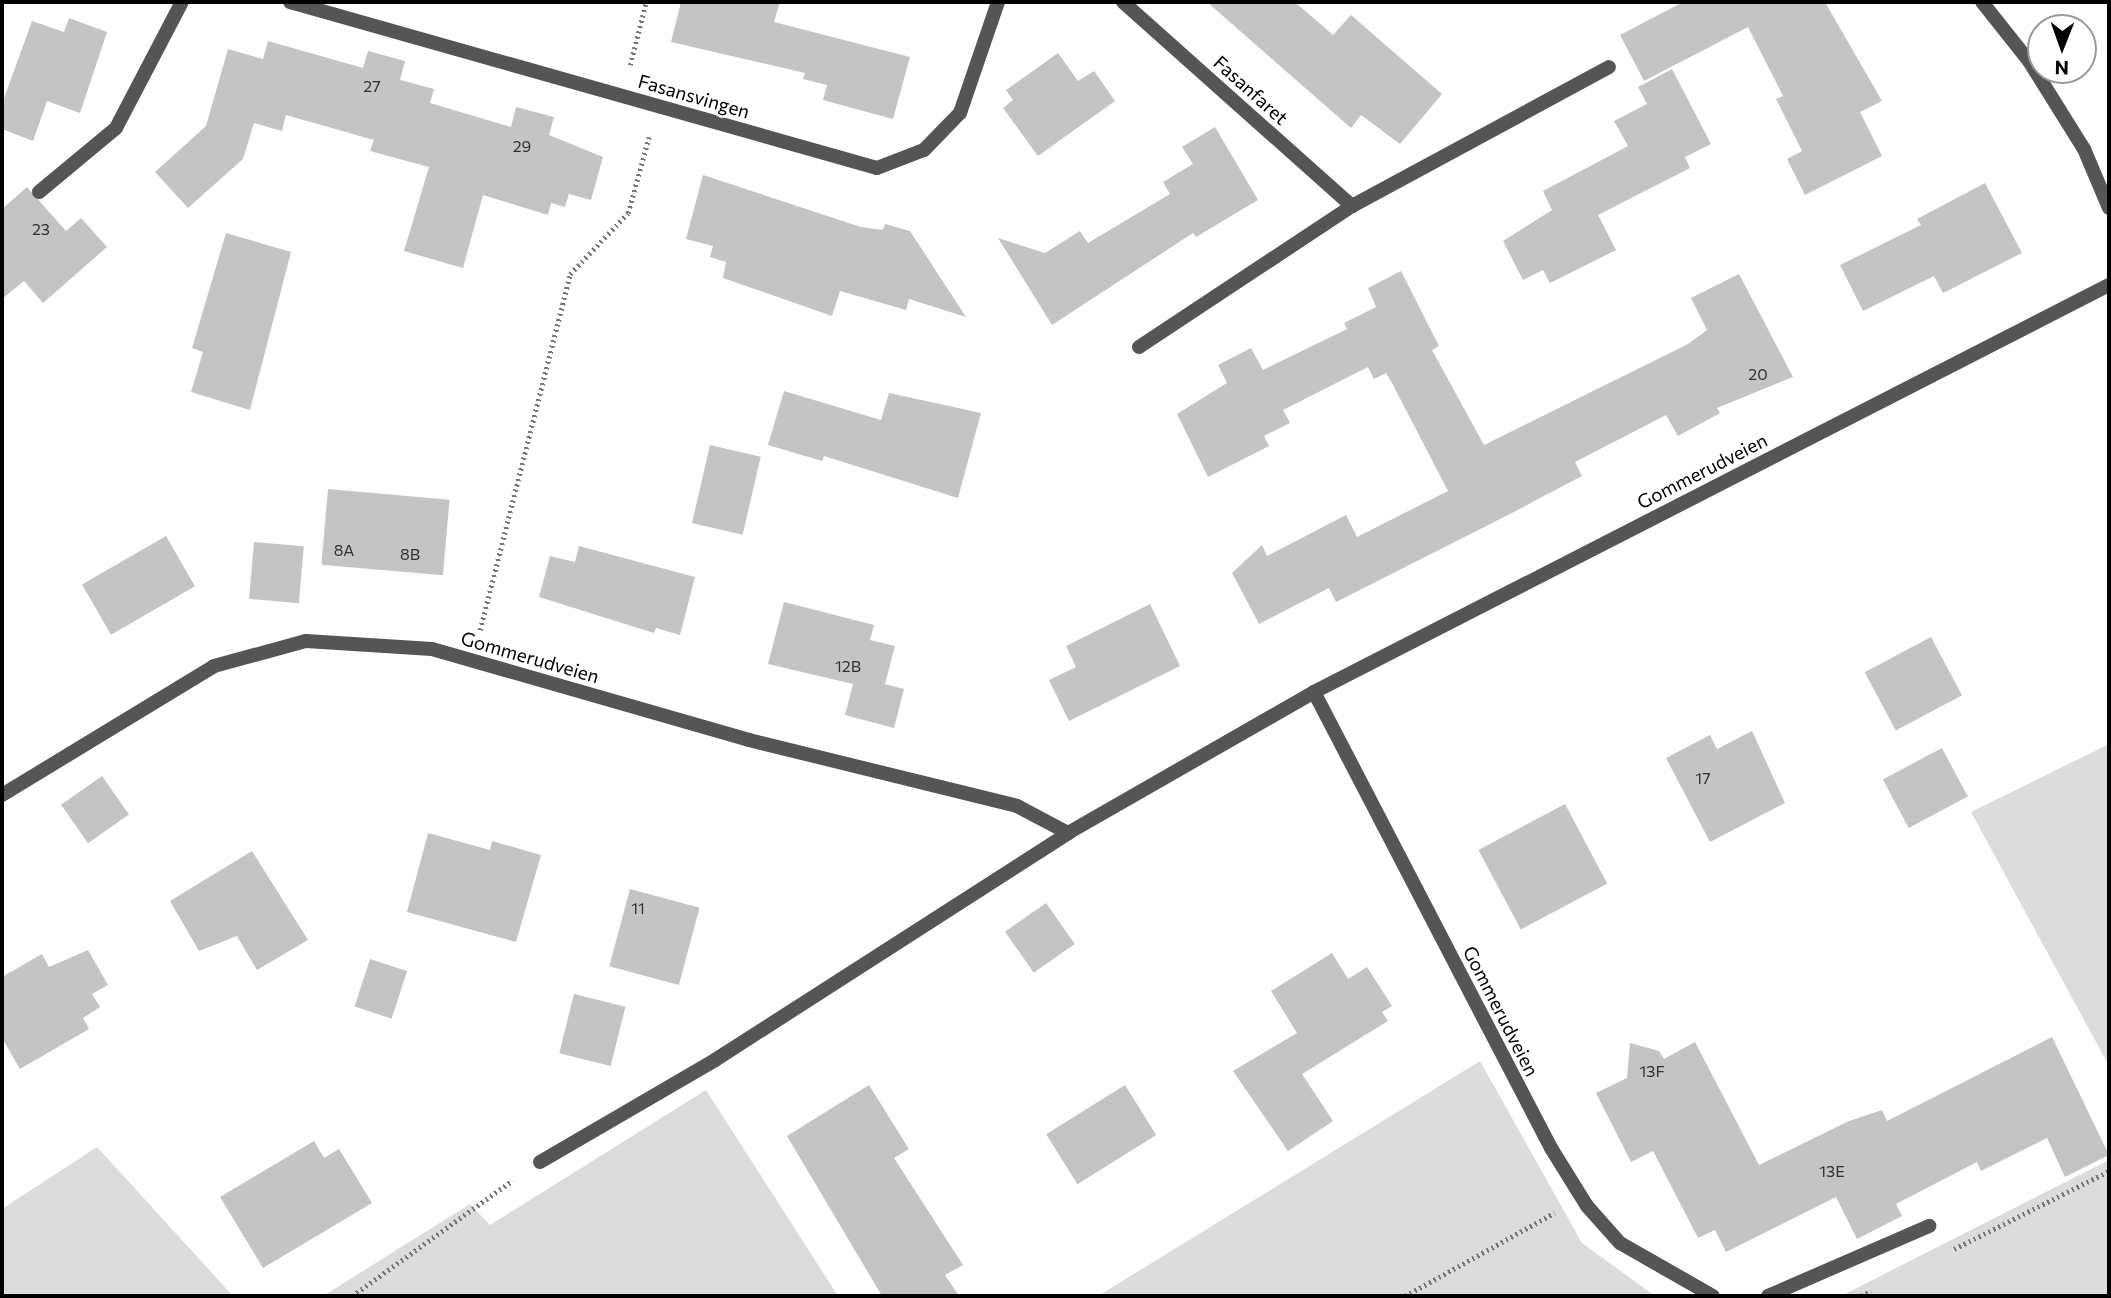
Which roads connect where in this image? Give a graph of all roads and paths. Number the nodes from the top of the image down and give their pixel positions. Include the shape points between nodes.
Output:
1 (182, 2) edge
2 (290, 2) edge
3 (646, 2) edge
4 (998, 2) edge
5 (1124, 2) edge
6 (1982, 2) edge
7 (1609, 67) dead end
8 (621, 96) junction
9 (658, 106) junction
10 (39, 192) dead end
11 (1352, 206) junction
12 (2109, 208) edge
13 (2109, 285) edge
14 (1139, 347) dead end
15 (472, 661) junction
16 (1314, 692) junction
17 (2, 795) edge
18 (1068, 833) junction
19 (540, 1161) joint
20 (2109, 1171) edge
21 (1567, 1206) dead end
22 (1929, 1226) dead end
23 (1948, 1252) dead end
24 (1873, 1290) dead end
25 (352, 1296) edge
26 (1405, 1296) edge
27 (1713, 1296) edge
28 (1768, 1296) edge
29 (1861, 1296) edge

1 - 10 street via 116,128
2 - 8 street, Fasansvingen
3 - 8 path
4 - 9 street, Fasansvingen via 960,113 924,150 877,168
5 - 11 street, Fasanfaret
6 - 12 street via 2029,61 2084,149
7 - 11 street
8 - 9 street, Fasansvingen
9 - 15 path via 628,213 570,274
11 - 14 street
13 - 16 street, Gommerudveien
15 - 17 street, Gommerudveien via 432,649 306,640 214,666
15 - 18 street, Gommerudveien via 749,740 1017,806
16 - 18 street, Gommerudveien
16 - 27 street, Gommerudveien via 1551,1148 1587,1206 1620,1243
18 - 19 street, Gommerudveien via 715,1060
19 - 25 path
20 - 23 path
21 - 26 path
22 - 28 street
24 - 29 path

